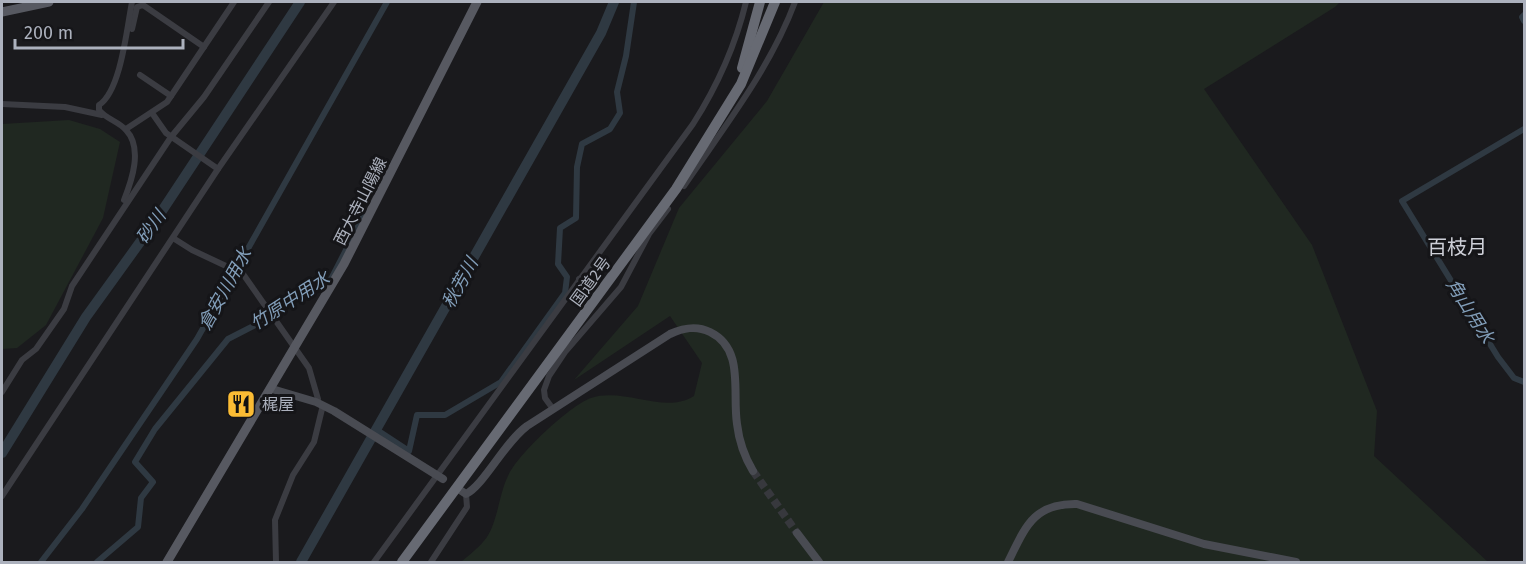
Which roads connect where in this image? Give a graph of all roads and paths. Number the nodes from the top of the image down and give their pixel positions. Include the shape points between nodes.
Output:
1 (49, 2) edge
2 (132, 2) edge
3 (234, 2) edge
4 (269, 2) edge
5 (334, 2) edge
6 (477, 2) edge
7 (746, 2) edge
8 (760, 2) edge
9 (795, 2) edge
10 (775, 4) edge
11 (2, 12) edge
12 (132, 29) dead end
13 (204, 47) junction
14 (140, 75) dead end
15 (171, 96) junction
16 (2, 104) edge
17 (152, 113) junction
18 (725, 113) junction
19 (102, 115) junction
20 (126, 129) junction
21 (172, 137) junction
22 (218, 169) junction
23 (124, 200) dead end
24 (173, 238) junction
25 (579, 279) junction
26 (588, 287) dead end
27 (602, 298) dead end
28 (610, 303) junction
29 (296, 348) junction
30 (272, 389) junction
31 (2, 392) edge
32 (320, 404) junction
33 (553, 409) junction
34 (753, 471) tunnel mouth
35 (439, 477) junction
36 (463, 492) joint
37 (2, 496) edge
38 (797, 533) tunnel mouth
39 (167, 562) edge
40 (276, 562) edge
41 (374, 562) edge
42 (402, 562) edge
43 (431, 562) edge
44 (819, 562) edge
45 (1008, 562) edge
46 (1296, 562) edge

1 - 11 main road
2 - 19 street via 119,65 106,100 99,105
3 - 13 street
4 - 21 street
5 - 22 street
6 - 29 main road, 西大寺山陽線 via 344,264
7 - 25 street via 715,89 670,158
8 - 18 highway via 746,60
9 - 28 street via 781,36 746,97 649,234
10 - 18 highway, 国道2号 via 753,60
12 - 13 street via 136,7 143,5
13 - 15 street
14 - 15 street
15 - 17 street
16 - 19 street via 65,107
17 - 20 street
17 - 21 street
18 - 42 highway, 国道2号 via 676,189
19 - 20 street
20 - 23 street via 135,146 135,158
21 - 22 street
21 - 31 street via 72,286 64,309 36,349 22,360
22 - 24 street
24 - 29 street via 239,270
24 - 37 street
25 - 26 street
25 - 35 street
27 - 28 street
28 - 33 street via 565,352 549,376 544,390
29 - 30 main road, 西大寺山陽線
29 - 32 street via 314,381
30 - 32 street
30 - 39 main road, 西大寺山陽線
32 - 35 street
32 - 40 street via 314,441 293,475 275,520
33 - 34 street via 670,334 688,328 706,330 721,339 731,354 738,434
33 - 36 street via 516,434 476,488
35 - 41 street
36 - 43 street via 467,507
38 - 44 street
45 - 46 street via 1033,518 1064,503 1204,544

